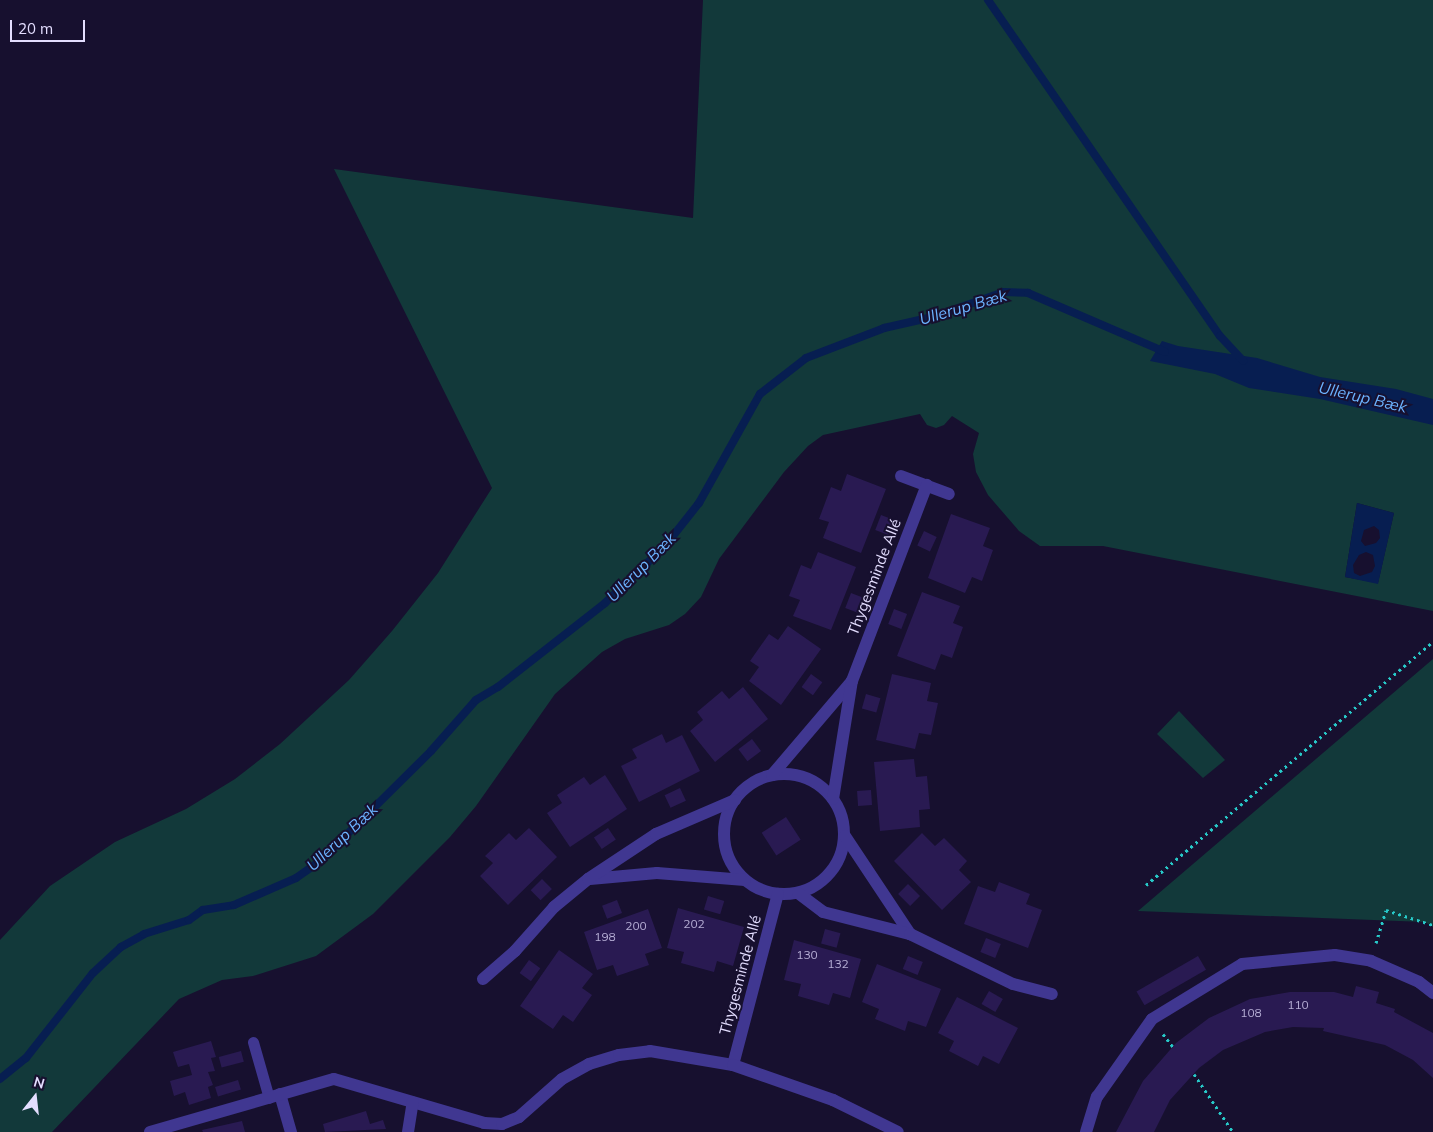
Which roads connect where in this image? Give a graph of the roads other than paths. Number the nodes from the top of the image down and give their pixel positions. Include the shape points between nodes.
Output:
1 (901, 476) dead end
2 (927, 485) junction
3 (949, 494) dead end
4 (852, 681) junction
5 (772, 775) junction
6 (833, 799) junction
7 (735, 800) junction
8 (845, 836) junction
9 (588, 879) junction
10 (745, 880) junction
11 (798, 893) junction
12 (778, 894) junction
13 (910, 934) junction
14 (483, 980) dead end
15 (1433, 993) edge
16 (1052, 994) dead end
17 (253, 1042) dead end
18 (733, 1065) junction
19 (274, 1096) junction
20 (413, 1102) junction
21 (150, 1132) edge
22 (290, 1132) edge
23 (408, 1132) edge
24 (898, 1132) edge
25 (1086, 1132) edge

1 - 2 street
2 - 3 street
2 - 4 street, Thygesminde Allé
4 - 5 street, Thygesminde Allé
4 - 6 street, Thygesminde Allé
5 - 6 street via 806,778
5 - 7 street via 751,784
6 - 8 street via 842,816
7 - 9 street via 656,834
7 - 10 street via 725,820 724,842 731,863
8 - 11 street via 841,855 831,872 816,885
8 - 13 street
9 - 10 street via 657,873
9 - 14 street via 554,907 515,951
10 - 12 street via 761,890
11 - 12 street
11 - 13 street via 823,912
12 - 18 street, Thygesminde Allé
13 - 16 street via 1013,984
15 - 25 street via 1419,982 1371,961 1335,956 1242,964 1152,1020 1097,1097
17 - 19 lane
18 - 20 street via 650,1051 619,1055 589,1064 562,1079 520,1117 502,1124 484,1123
18 - 24 street via 833,1100
19 - 20 street via 334,1079
19 - 21 street
19 - 22 street
20 - 23 street

